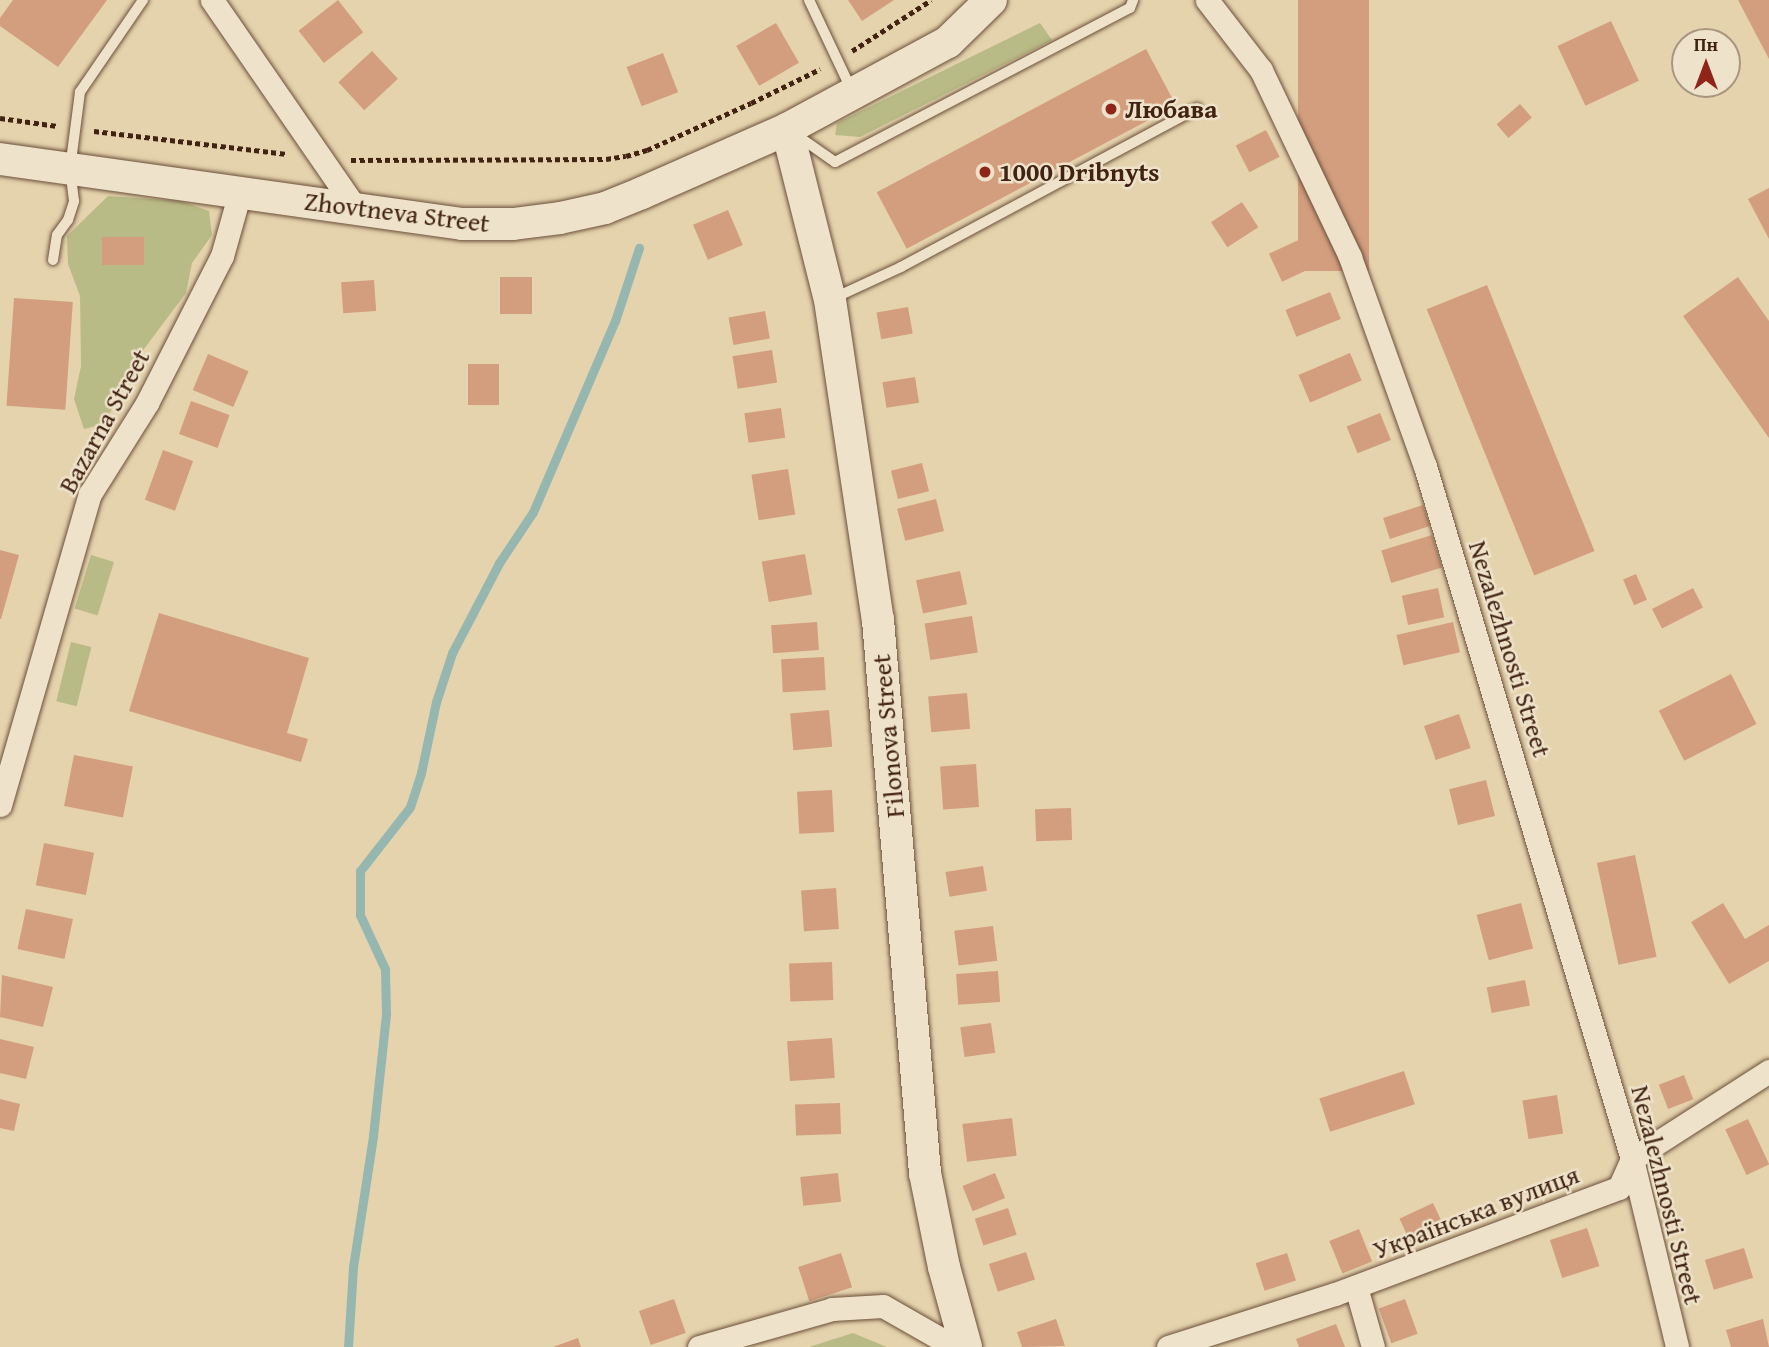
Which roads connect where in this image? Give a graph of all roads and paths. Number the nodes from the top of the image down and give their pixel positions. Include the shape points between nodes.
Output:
1 (143, 0) edge
2 (212, 0) edge
3 (809, 0) edge
4 (931, 0) edge
5 (991, 0) edge
6 (1133, 0) edge
7 (1207, 0) edge
8 (837, 60) junction
9 (853, 93) junction
10 (1197, 108) dead end
11 (0, 118) edge
12 (75, 128) junction
13 (787, 129) junction
14 (0, 159) edge
15 (323, 159) junction
16 (71, 169) junction
17 (240, 192) junction
18 (356, 209) junction
19 (53, 260) dead end
20 (830, 300) junction
21 (0, 805) edge
22 (1769, 1071) edge
23 (1632, 1159) junction
24 (1356, 1287) junction
25 (699, 1347) edge
26 (955, 1347) edge
27 (966, 1347) edge
28 (1168, 1347) edge
29 (1373, 1347) edge
30 (1677, 1347) edge

1 - 12 lane via 80,92
2 - 15 street
3 - 8 lane
4 - 8 path
5 - 9 street, Zhovtneva Street via 948,42
6 - 13 lane via 1130,8 835,162
7 - 23 street, Nezalezhnosti Street via 1261,70 1350,257 1434,492
8 - 9 lane
8 - 15 path via 751,103 626,156
9 - 13 street, Zhovtneva Street
10 - 20 lane via 901,267
11 - 12 path
12 - 15 path
12 - 16 lane
13 - 18 street, Zhovtneva Street via 605,208 560,218 462,224
13 - 20 street, Filonova Street
14 - 16 street, Zhovtneva Street
15 - 18 street
16 - 17 street, Zhovtneva Street
16 - 19 lane via 74,201 57,235
17 - 18 street, Zhovtneva Street
17 - 21 street, Bazarna Street via 222,256 147,403 90,494
20 - 27 street, Filonova Street via 878,620 925,1173
22 - 23 street, Українська вулиця
23 - 24 street, Українська вулиця via 1619,1188
23 - 30 street, Nezalezhnosti Street
24 - 28 street, Українська вулиця
24 - 29 street
25 - 26 street via 832,1309 883,1306

